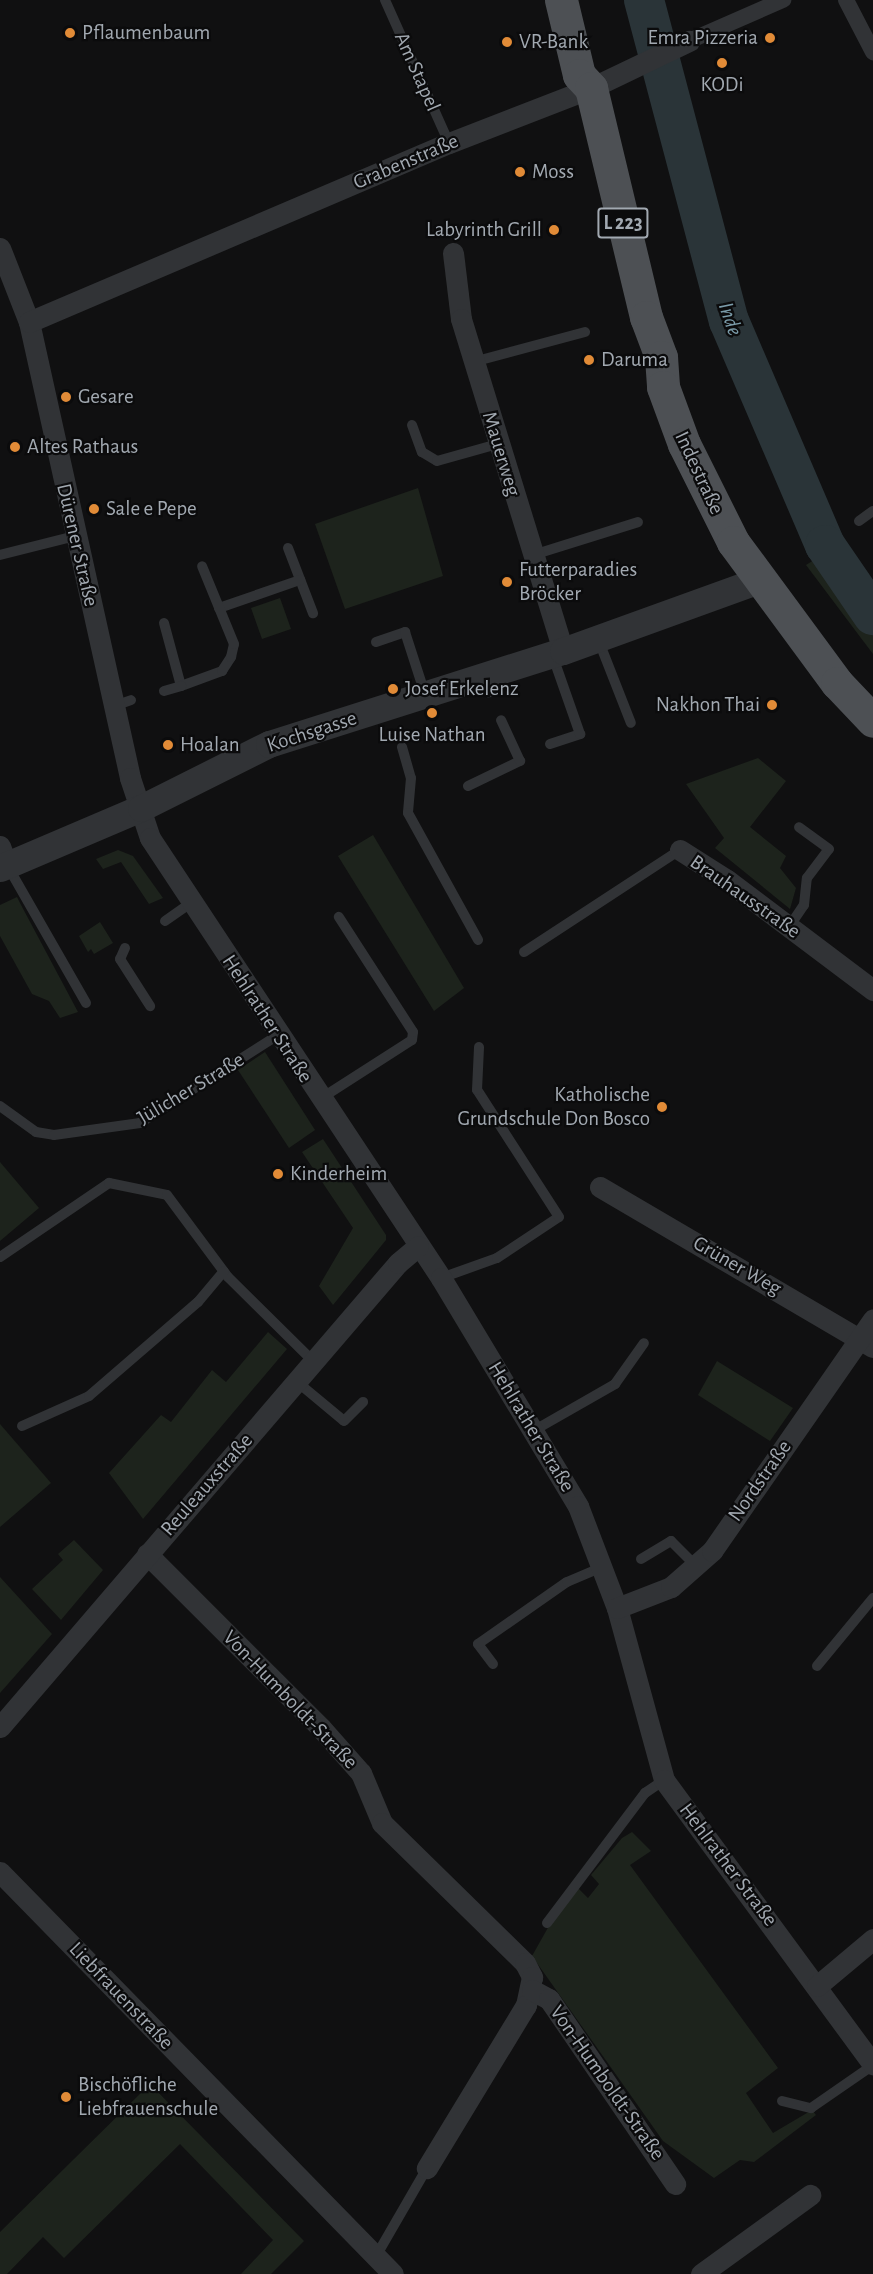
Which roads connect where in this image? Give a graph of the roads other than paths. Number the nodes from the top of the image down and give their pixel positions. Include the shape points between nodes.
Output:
1 (385, 0) edge
2 (561, 0) edge
3 (583, 0) edge
4 (783, 0) edge
5 (846, 0) edge
6 (689, 41) joint
7 (873, 52) edge
8 (591, 88) junction
9 (449, 143) junction
10 (0, 248) edge
11 (453, 253) dead end
12 (29, 322) junction
13 (585, 332) dead end
14 (473, 362) junction
15 (412, 425) dead end
16 (498, 444) junction
17 (873, 511) edge
18 (858, 521) dead end
19 (638, 522) dead end
20 (75, 536) junction
21 (288, 548) dead end
22 (0, 555) edge
23 (533, 555) junction
24 (202, 566) dead end
25 (762, 579) junction
26 (300, 580) junction
27 (219, 608) junction
28 (313, 613) dead end
29 (164, 623) dead end
30 (598, 638) junction
31 (376, 642) dead end
32 (558, 653) junction
33 (181, 686) junction
34 (164, 691) dead end
35 (425, 695) junction
36 (501, 720) dead end
37 (873, 721) edge
38 (631, 723) dead end
39 (550, 744) dead end
40 (402, 747) dead end
41 (468, 786) dead end
42 (141, 808) junction
43 (799, 827) dead end
44 (680, 850) joint
45 (2, 859) edge
46 (191, 903) junction
47 (339, 917) dead end
48 (165, 921) dead end
49 (789, 927) junction
50 (478, 940) dead end
51 (125, 948) dead end
52 (524, 952) dead end
53 (873, 990) edge
54 (86, 1003) dead end
55 (150, 1006) dead end
56 (278, 1035) junction
57 (479, 1047) dead end
58 (320, 1099) junction
59 (0, 1106) edge
60 (600, 1187) dead end
61 (418, 1246) junction
62 (0, 1257) edge
63 (225, 1271) junction
64 (441, 1278) junction
65 (873, 1319) edge
66 (644, 1343) dead end
67 (866, 1343) edge
68 (313, 1360) junction
69 (296, 1381) junction
70 (363, 1402) dead end
71 (22, 1426) dead end
72 (533, 1431) junction
73 (147, 1554) junction
74 (641, 1559) dead end
75 (697, 1566) junction
76 (603, 1567) junction
77 (873, 1598) edge
78 (617, 1608) junction
79 (493, 1664) dead end
80 (818, 1666) dead end
81 (0, 1727) edge
82 (664, 1780) junction
83 (0, 1872) edge
84 (547, 1923) dead end
85 (873, 1939) edge
86 (817, 1986) junction
87 (532, 1990) junction
88 (873, 2065) edge
89 (782, 2101) dead end
90 (427, 2168) joint
91 (675, 2184) dead end
92 (810, 2195) dead end
93 (382, 2267) edge
94 (702, 2274) edge

1 - 9 lane, Am Stapel
2 - 8 main road, Indestraße / L 223 via 579,75
3 - 8 main road, Indestraße / L 223 via 597,68
4 - 6 street, Grabenstraße
5 - 7 street
6 - 8 street, Grabenstraße
8 - 9 street, Grabenstraße
8 - 25 main road, Indestraße / L 223 via 638,285 661,357 663,387 719,519
9 - 12 street, Grabenstraße
10 - 12 street, Dürener Straße
11 - 14 street, Mauerweg via 460,319
12 - 20 street, Dürener Straße
13 - 14 lane
14 - 16 street, Mauerweg
15 - 16 lane via 422,452 437,462
16 - 23 street, Mauerweg
17 - 18 lane
19 - 23 lane
20 - 22 lane
20 - 42 street, Dürener Straße via 122,703
21 - 26 lane
23 - 32 street, Mauerweg
24 - 27 lane
25 - 30 street, Kochsgasse
25 - 37 main road, Indestraße / L 223 via 837,683
26 - 27 lane
26 - 28 lane
27 - 33 lane via 234,645 231,657 222,671
29 - 33 lane
30 - 32 street, Kochsgasse
30 - 38 lane
31 - 35 lane via 405,632
32 - 35 street, Kochsgasse via 486,685
32 - 39 lane via 580,734
33 - 34 lane
35 - 42 street, Kochsgasse via 388,711 269,744
36 - 41 lane via 520,760
40 - 50 lane via 411,778 408,813
42 - 45 street
42 - 46 street, Hehlrather Straße via 158,854
43 - 49 lane via 829,849 807,878 804,904
44 - 49 street, Brauhausstraße
44 - 52 lane, Brauhausstraße
45 - 54 lane
46 - 48 lane
46 - 56 street, Hehlrather Straße
47 - 58 lane via 413,1032 412,1040
49 - 53 street, Brauhausstraße
51 - 55 lane via 120,959
56 - 58 street, Hehlrather Straße
56 - 59 lane, Jülicher Straße via 140,1124 54,1135 36,1132
57 - 64 lane via 477,1090 559,1217 497,1258
58 - 61 street, Hehlrather Straße
60 - 67 street, Grüner Weg
61 - 64 street, Hehlrather Straße
61 - 68 street, Reuleauxstraße via 398,1263
62 - 63 lane via 100,1187 119,1182 174,1200
63 - 68 lane
63 - 71 lane via 198,1302 118,1367 89,1396
64 - 72 street, Hehlrather Straße
65 - 67 street, Nordstraße
66 - 72 lane via 615,1384
67 - 75 street, Nordstraße
68 - 69 street, Reuleauxstraße
69 - 70 lane via 344,1421
69 - 73 street, Reuleauxstraße
72 - 76 street, Hehlrather Straße via 578,1506
73 - 81 street, Reuleauxstraße
73 - 87 street, Von-Humboldt-Straße via 361,1773 382,1823 525,1963 532,1977
74 - 75 lane via 671,1541
75 - 78 street, Nordstraße via 671,1587
76 - 78 street, Hehlrather Straße
76 - 79 lane via 567,1582 478,1644
77 - 80 lane
78 - 82 street, Hehlrather Straße
82 - 84 lane via 645,1793
82 - 86 street, Hehlrather Straße
83 - 93 street, Liebfrauenstraße
85 - 86 street
86 - 88 street, Hehlrather Straße
87 - 90 street, Von-Humboldt-Straße
87 - 91 street, Von-Humboldt-Straße via 549,1999
88 - 89 lane via 811,2108
90 - 93 lane
92 - 94 street

